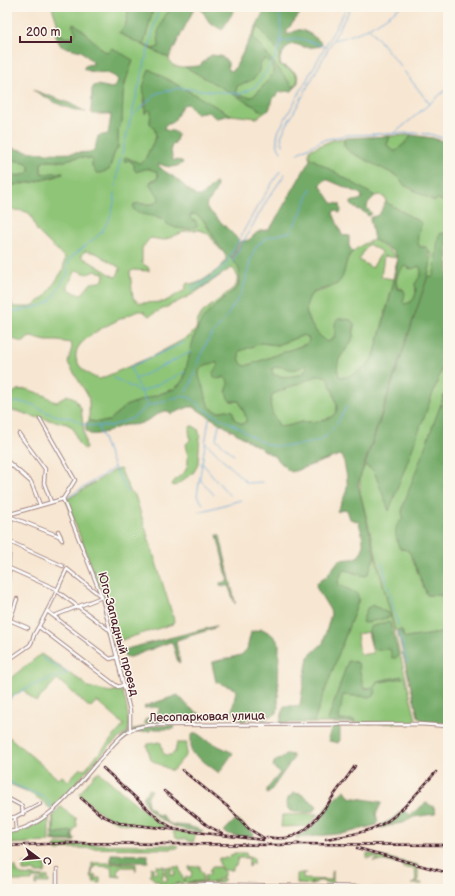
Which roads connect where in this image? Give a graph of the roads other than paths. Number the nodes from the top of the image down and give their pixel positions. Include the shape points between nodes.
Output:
1 (40, 419) dead end
2 (19, 434) dead end
3 (7, 461) edge
4 (63, 499) junction
5 (51, 502) junction
6 (40, 505) junction
7 (11, 514) junction
8 (7, 515) edge
9 (11, 517) junction
10 (58, 531) dead end
11 (10, 542) junction
12 (63, 566) dead end
13 (9, 568) junction
14 (8, 581) dead end
15 (56, 590) junction
16 (102, 597) junction
17 (17, 599) dead end
18 (78, 606) junction
19 (48, 611) junction
20 (54, 616) junction
21 (39, 627) junction
22 (28, 628) dead end
23 (110, 630) junction
24 (117, 657) junction
25 (7, 661) edge
26 (124, 685) junction
27 (448, 726) edge
28 (130, 731) junction
29 (7, 798) edge
30 (40, 804) dead end
31 (23, 814) junction
32 (15, 817) junction
33 (7, 818) edge
34 (16, 831) junction
35 (7, 832) edge
36 (57, 869) dead end
37 (204, 887) edge
38 (57, 889) edge
39 (168, 889) edge
40 (448, 889) edge

1 - 4 street via 75,480
2 - 5 street via 45,470 44,483
3 - 6 street via 31,482
4 - 5 street
4 - 16 street, Юго-Западный проезд
5 - 6 street
6 - 7 street
7 - 8 street
7 - 9 street
9 - 10 street via 59,536 62,540
9 - 11 street
11 - 12 street
11 - 13 street
13 - 14 street
13 - 15 street
15 - 16 street via 67,569
15 - 18 street
15 - 19 street
16 - 18 street
16 - 23 street, Юго-Западный проезд
17 - 22 street via 10,620
18 - 20 street
18 - 23 street
19 - 20 street
19 - 21 street
20 - 24 street via 110,659
21 - 25 street via 30,645
21 - 26 street via 118,687
23 - 24 street, Юго-Западный проезд
24 - 26 street, Юго-Западный проезд
26 - 28 street, Юго-Западный проезд via 130,711
27 - 28 street, Лесопарковая улица via 188,724 151,725
28 - 34 street, Лесопарковая улица via 114,743 54,810 34,824
29 - 31 street via 22,806
30 - 31 street
31 - 32 street
32 - 33 street
32 - 34 street
34 - 35 street, Лесопарковая улица
36 - 38 street
37 - 39 main road via 185,886
37 - 40 main road

